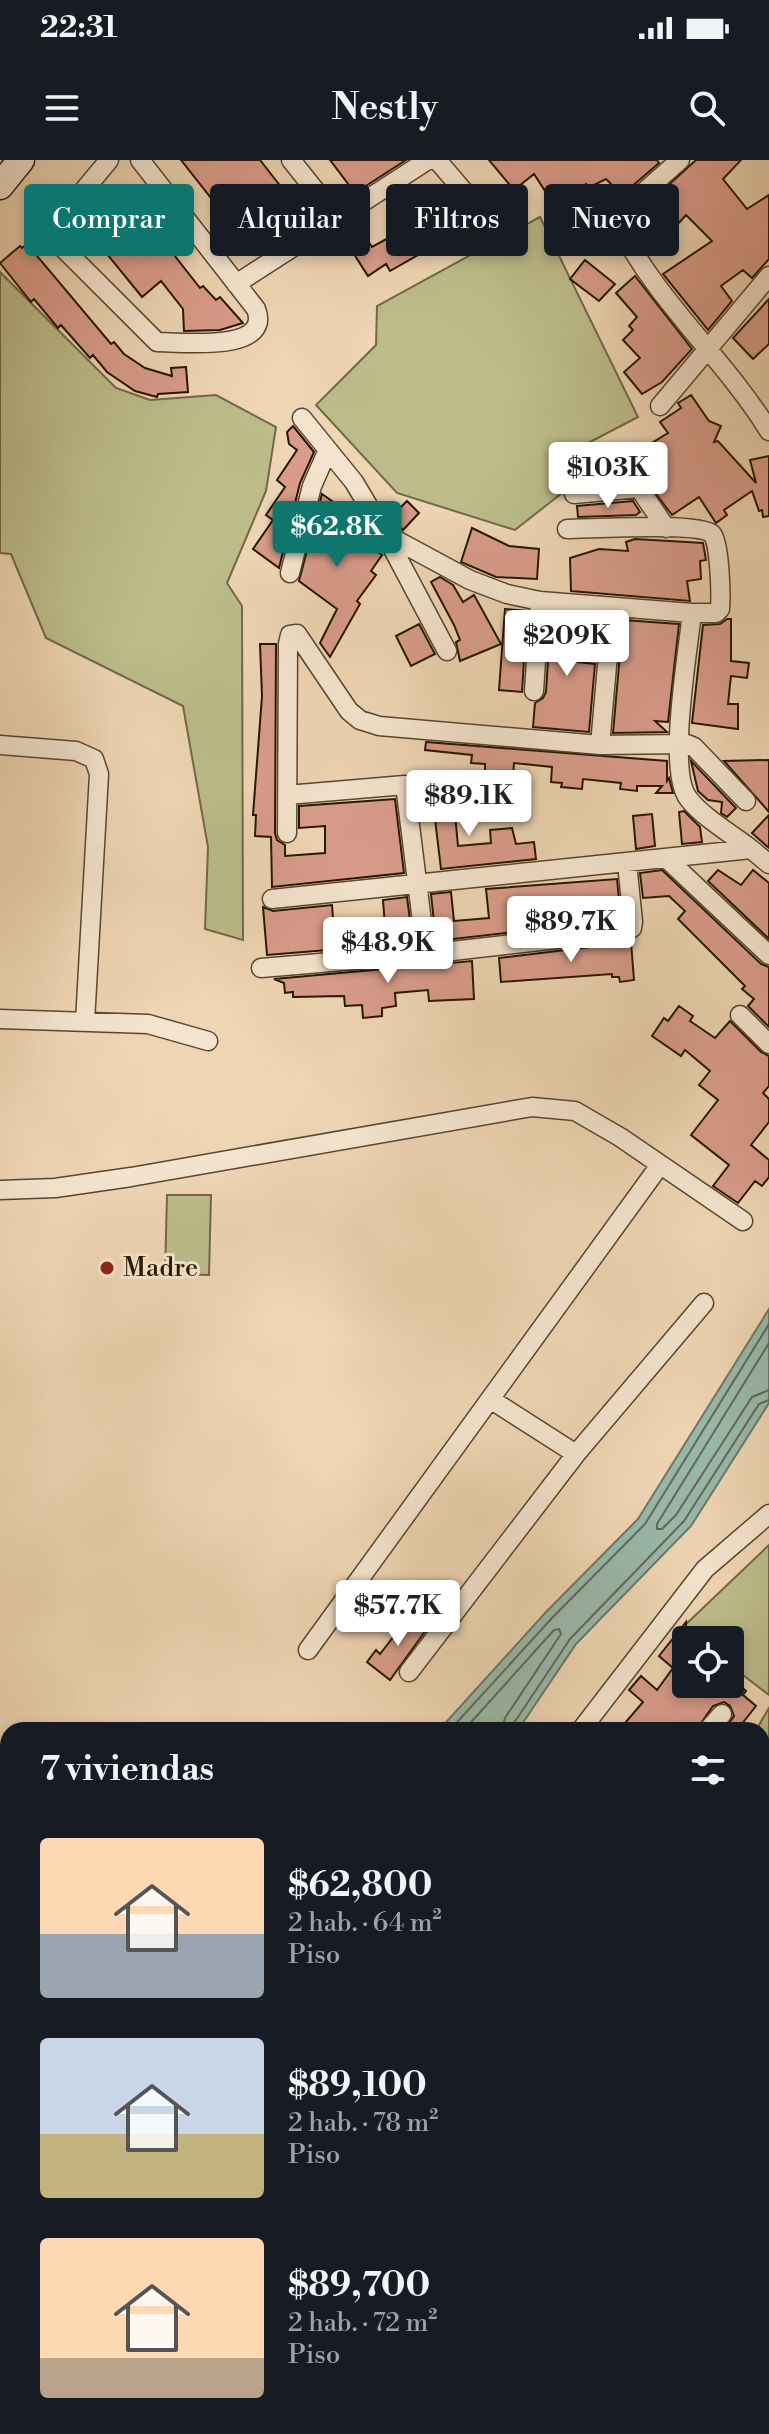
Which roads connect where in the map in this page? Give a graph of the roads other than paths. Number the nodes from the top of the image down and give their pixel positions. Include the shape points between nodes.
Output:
1 (109, 160) edge
2 (140, 160) edge
3 (291, 160) edge
4 (428, 160) edge
5 (437, 160) edge
6 (680, 160) edge
7 (310, 184) edge
8 (458, 184) edge
9 (370, 198) edge
10 (280, 256) edge
11 (769, 276) edge
12 (236, 284) junction
13 (707, 351) junction
14 (660, 406) dead end
15 (302, 418) dead end
16 (769, 431) edge
17 (327, 452) junction
18 (574, 494) dead end
19 (666, 528) junction
20 (567, 529) dead end
21 (385, 534) junction
22 (290, 573) dead end
23 (540, 601) junction
24 (612, 609) junction
25 (692, 613) junction
26 (447, 651) dead end
27 (534, 691) dead end
28 (0, 745) edge
29 (600, 745) junction
30 (679, 747) junction
31 (287, 795) junction
32 (746, 801) dead end
33 (287, 833) dead end
34 (751, 849) junction
35 (667, 859) junction
36 (627, 863) junction
37 (769, 864) edge
38 (416, 885) junction
39 (272, 899) dead end
40 (426, 954) junction
41 (769, 955) edge
42 (261, 968) dead end
43 (740, 1015) dead end
44 (0, 1019) edge
45 (85, 1022) junction
46 (208, 1041) dead end
47 (769, 1044) edge
48 (660, 1165) junction
49 (0, 1190) edge
50 (743, 1221) dead end
51 (704, 1303) dead end
52 (490, 1399) junction
53 (576, 1454) junction
54 (769, 1514) edge
55 (308, 1650) dead end
56 (409, 1672) dead end
57 (722, 1714) dead end
58 (587, 1722) edge
59 (715, 1722) edge

1 - 12 street via 55,225 55,240 114,301 157,342 222,342 249,335 257,327 256,309
2 - 12 street
3 - 7 street
4 - 9 street
5 - 8 street
6 - 13 street via 617,222 642,267
10 - 12 street
11 - 13 street
13 - 14 street
13 - 16 street via 750,399
15 - 17 street
17 - 21 street via 354,482
17 - 22 street via 312,486
18 - 19 street via 639,488
19 - 20 street
19 - 25 street via 706,531 717,544 720,609
21 - 23 street via 470,580
21 - 26 street
23 - 24 street
23 - 27 street
24 - 25 street
24 - 29 street
25 - 30 street
28 - 45 street via 76,751 94,759 99,774
29 - 30 street
29 - 31 street via 360,720 297,634 290,635
30 - 32 street via 694,747
30 - 34 street via 680,782 689,799
31 - 33 street
31 - 38 street via 405,785
34 - 35 street
34 - 37 street
35 - 36 street
35 - 41 street
36 - 38 street
36 - 40 street via 633,922 627,931
38 - 39 street
38 - 40 street
40 - 42 street
43 - 47 street
44 - 45 street
45 - 46 street via 148,1024
48 - 49 street via 575,1111 532,1107 131,1177
48 - 50 street
48 - 52 street
51 - 53 street
52 - 53 street
52 - 55 street
53 - 56 street
54 - 58 street via 705,1569
57 - 59 street

